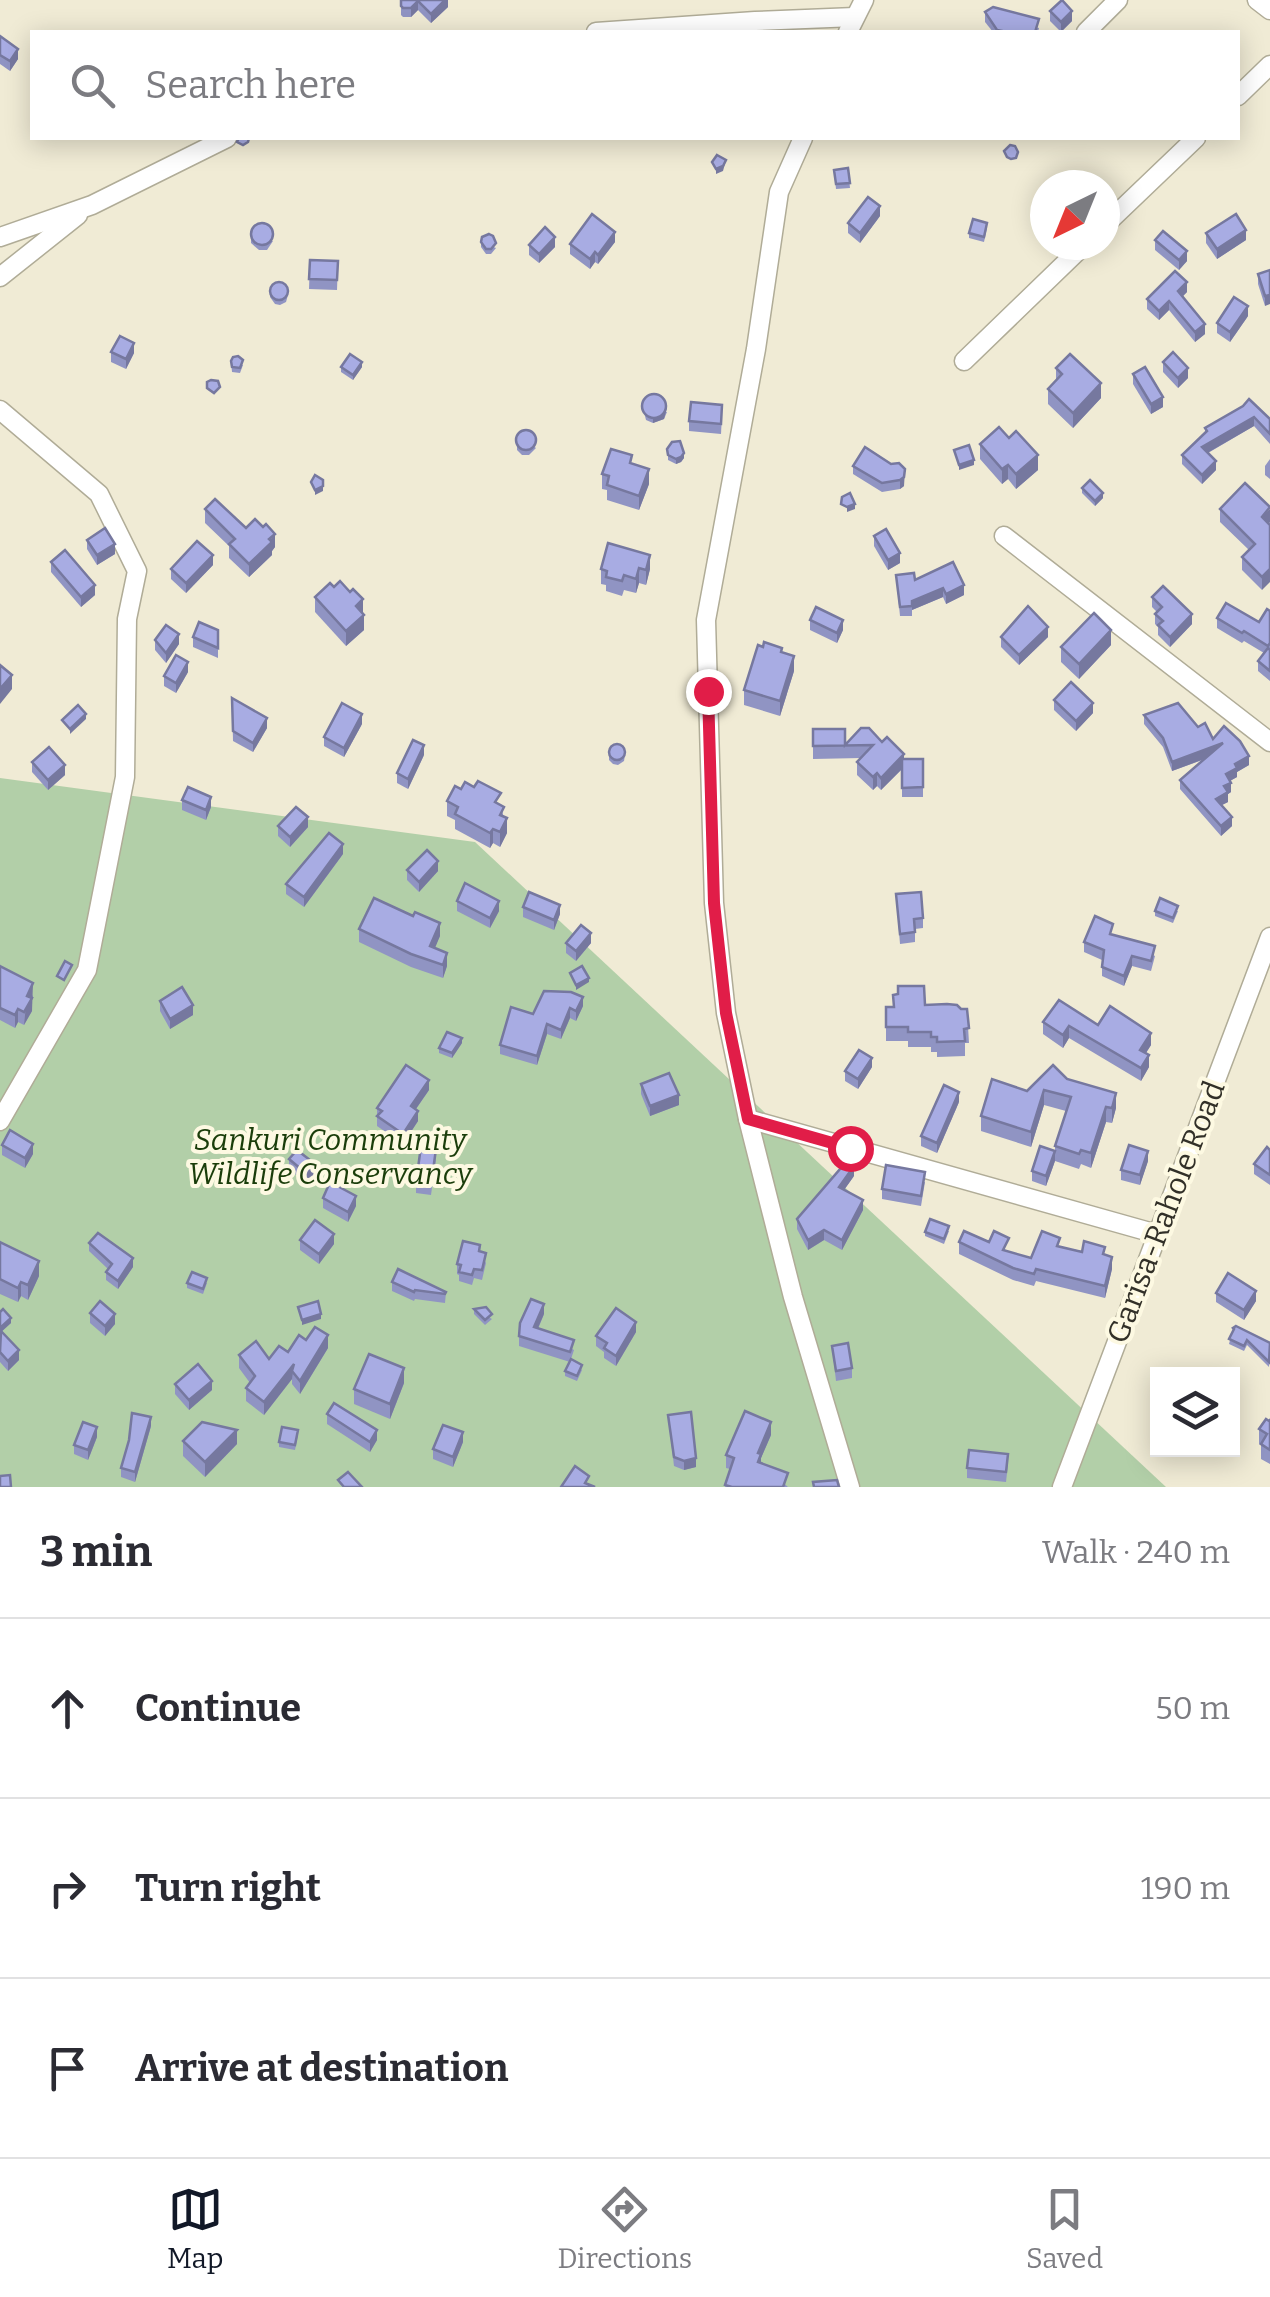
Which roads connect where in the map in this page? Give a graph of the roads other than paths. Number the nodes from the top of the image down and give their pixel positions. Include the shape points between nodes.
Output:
1 (1118, 0) edge
2 (1257, 0) edge
3 (1270, 10) edge
4 (856, 16) edge
5 (625, 30) edge
6 (1088, 30) edge
7 (1270, 65) edge
8 (1240, 94) edge
9 (224, 140) edge
10 (802, 140) edge
11 (1194, 140) edge
12 (92, 205) junction
13 (1120, 211) edge
14 (0, 237) edge
15 (1068, 260) edge
16 (0, 277) edge
17 (964, 360) dead end
18 (0, 410) edge
19 (1004, 536) dead end
20 (1270, 742) edge
21 (1270, 937) edge
22 (748, 1119) junction
23 (0, 1121) edge
24 (1157, 1234) junction
25 (850, 1487) edge
26 (1062, 1487) edge

1 - 6 street
2 - 3 street
4 - 5 street
7 - 8 street
9 - 12 street
10 - 22 street via 780,192 706,620 714,903 726,1013
11 - 13 street
12 - 14 street
12 - 16 street
15 - 17 street
18 - 23 street via 100,494 137,572 127,618 125,777 88,970
19 - 20 street
21 - 24 street, Garisa-Rahole Road
22 - 24 street
22 - 25 street via 792,1297
24 - 26 street, Garisa-Rahole Road

